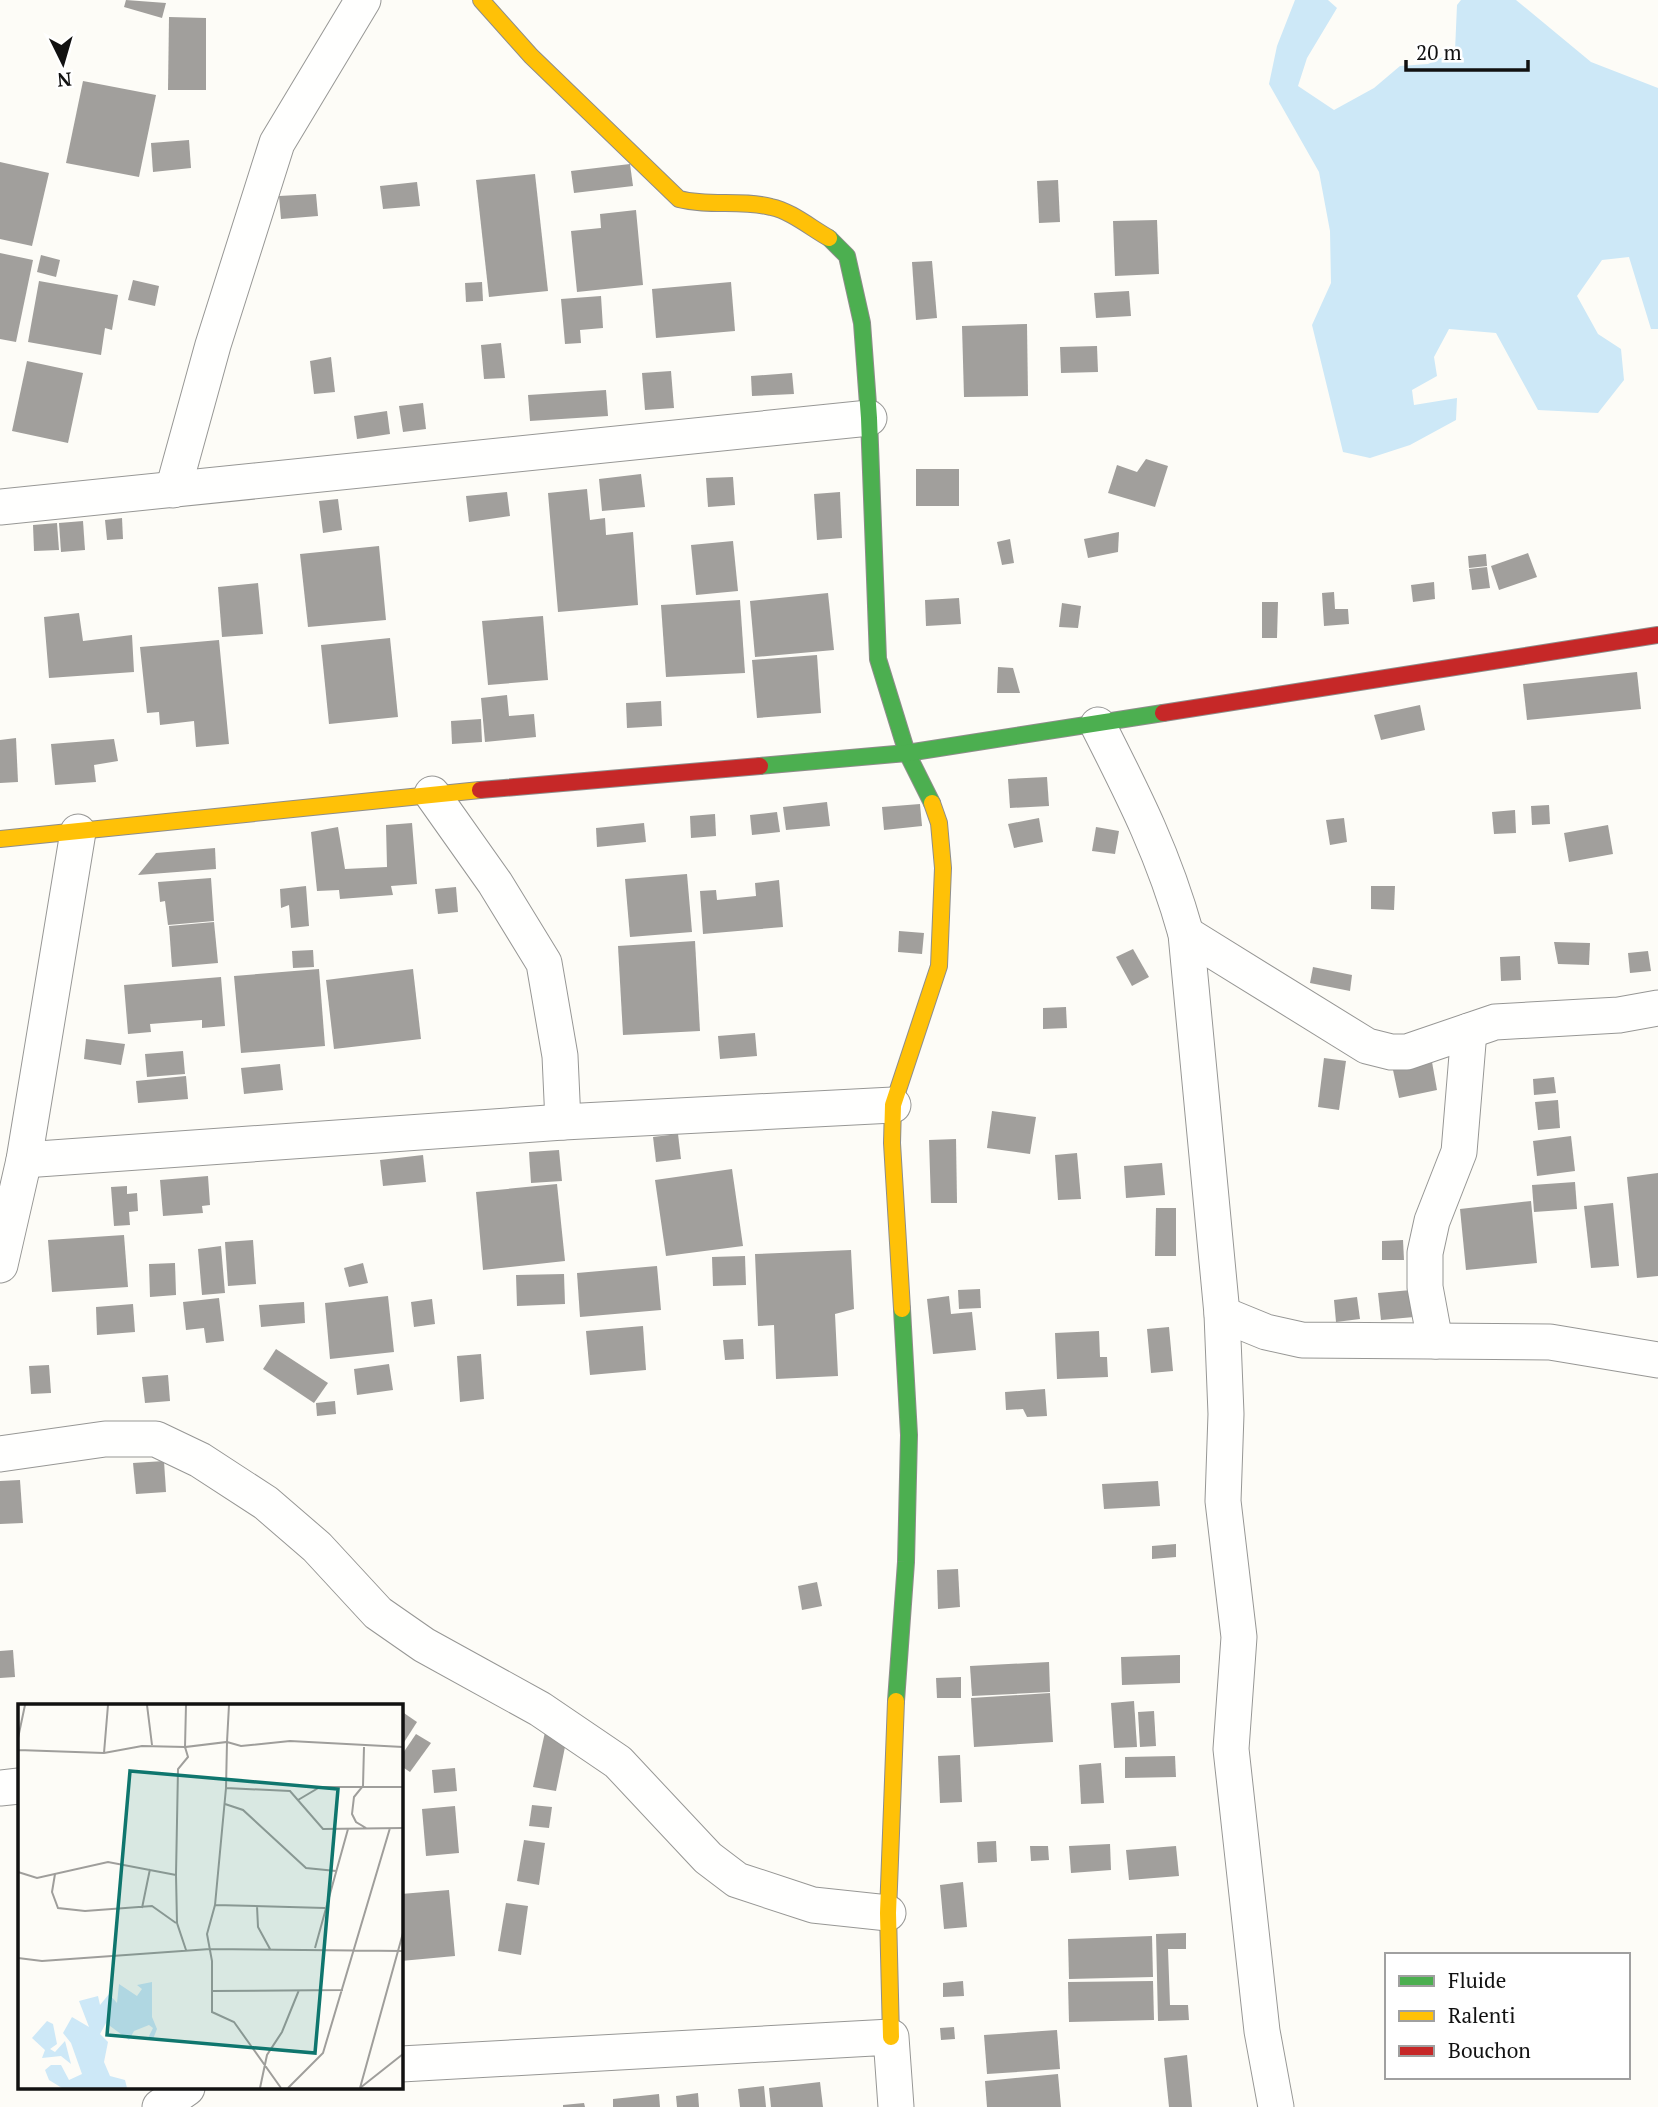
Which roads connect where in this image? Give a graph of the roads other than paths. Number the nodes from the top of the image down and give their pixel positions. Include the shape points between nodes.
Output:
1 (363, 0) edge
2 (481, 0) edge
3 (869, 418) junction
4 (173, 490) junction
5 (0, 507) edge
6 (1658, 635) edge
7 (1098, 725) junction
8 (907, 753) junction
9 (432, 794) junction
10 (78, 832) junction
11 (0, 839) edge
12 (1186, 934) junction
13 (1658, 1008) edge
14 (1469, 1031) junction
15 (893, 1105) junction
16 (563, 1122) junction
17 (24, 1160) junction
18 (0, 1265) edge
19 (1222, 1314) junction
20 (1435, 1342) junction
21 (1658, 1360) edge
22 (0, 1454) edge
23 (18, 1786) edge
24 (0, 1787) edge
25 (888, 1913) junction
26 (891, 2037) junction
27 (402, 2064) edge
28 (184, 2090) edge
29 (160, 2107) edge
30 (896, 2107) edge
31 (1276, 2107) edge

1 - 4 street via 276,143
2 - 3 street via 531,56 679,198 701,205 774,207 835,241 847,256 862,323
3 - 4 street
3 - 8 street via 878,659
4 - 5 street
6 - 7 street
7 - 8 street
7 - 12 street via 1151,829
8 - 9 street
8 - 15 street via 939,823 939,965
9 - 10 street
9 - 16 street via 544,963 560,1056
10 - 11 street
10 - 17 street
12 - 14 street via 1367,1046 1407,1052
12 - 19 street
13 - 14 street via 1619,1015 1495,1022
14 - 20 street via 1459,1152 1432,1221 1425,1253 1425,1287
15 - 16 street
15 - 25 street via 909,1435
16 - 17 street
17 - 18 street
19 - 20 street via 1266,1332 1302,1340
19 - 31 street via 1223,1501 1238,1637 1231,1749 1262,2032
20 - 21 street via 1550,1342
22 - 25 street via 105,1440 156,1439 200,1460 266,1503 317,1547 378,1613 424,1645 540,1709 618,1762 708,1858 737,1880 813,1905
23 - 24 street
25 - 26 street
26 - 27 street
26 - 30 street
28 - 29 street

